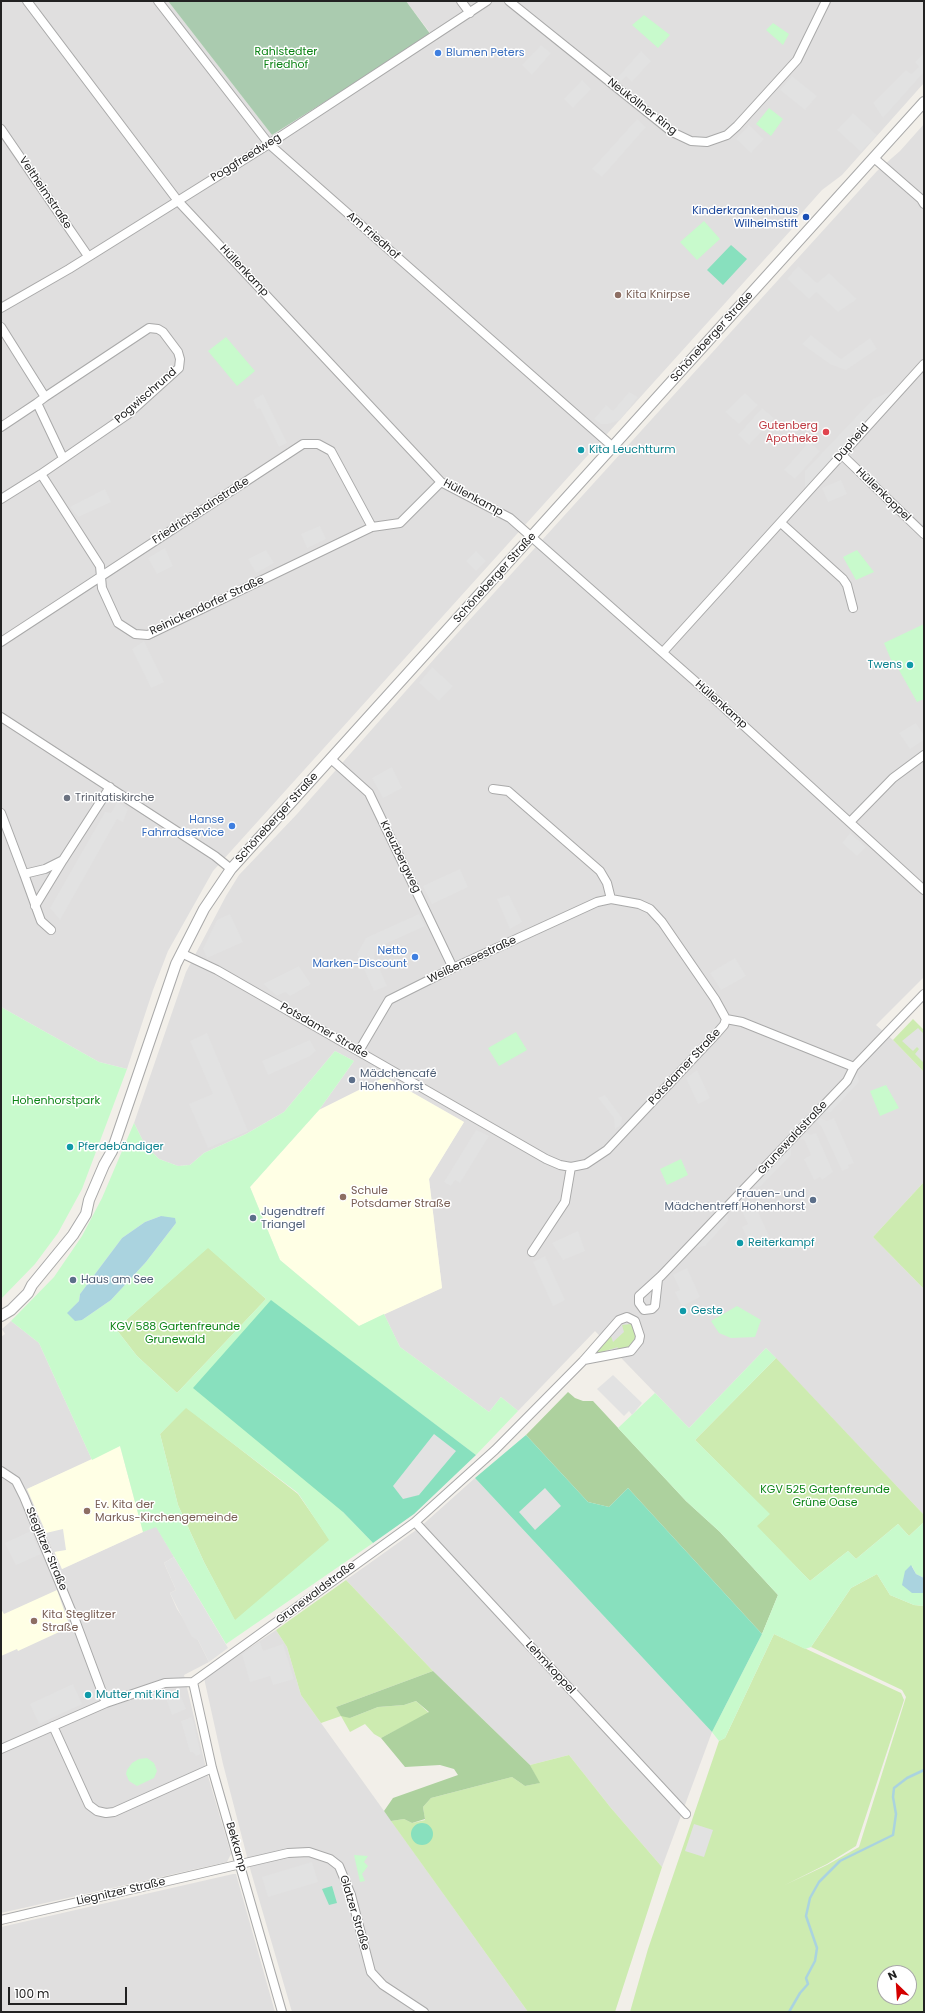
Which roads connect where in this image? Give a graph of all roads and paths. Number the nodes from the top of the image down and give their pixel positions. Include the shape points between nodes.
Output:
1 (27, 1) edge
2 (158, 1) edge
3 (461, 1) edge
4 (487, 1) edge
5 (509, 1) edge
6 (826, 1) edge
7 (470, 12) junction
8 (924, 102) edge
9 (1, 129) edge
10 (269, 144) junction
11 (874, 158) junction
12 (178, 200) junction
13 (924, 204) edge
14 (88, 256) junction
15 (1, 308) edge
16 (1, 326) edge
17 (924, 364) edge
18 (45, 397) junction
19 (37, 403) junction
20 (1, 427) edge
21 (613, 447) junction
22 (842, 455) junction
23 (63, 458) junction
24 (41, 474) junction
25 (441, 482) junction
26 (1, 499) edge
27 (781, 523) junction
28 (372, 527) junction
29 (924, 534) edge
30 (531, 537) junction
31 (100, 577) junction
32 (853, 608) dead end
33 (1, 642) edge
34 (663, 652) junction
35 (2, 720) edge
36 (924, 755) edge
37 (331, 758) junction
38 (110, 787) junction
39 (493, 789) dead end
40 (1, 813) edge
41 (850, 822) junction
42 (63, 860) junction
43 (231, 869) junction
44 (24, 874) junction
45 (924, 890) edge
46 (611, 899) junction
47 (35, 906) junction
48 (51, 930) dead end
49 (181, 953) junction
50 (453, 968) junction
51 (924, 994) edge
52 (726, 1019) junction
53 (359, 1051) junction
54 (854, 1067) junction
55 (571, 1167) junction
56 (532, 1252) dead end
57 (658, 1279) dead end
58 (32, 1285) junction
59 (1, 1313) edge
60 (1, 1316) edge
61 (584, 1360) junction
62 (1, 1471) edge
63 (415, 1522) junction
64 (193, 1682) junction
65 (106, 1703) junction
66 (53, 1726) junction
67 (1, 1749) edge
68 (212, 1768) junction
69 (686, 1814) dead end
70 (241, 1865) junction
71 (1, 1920) edge
72 (282, 2012) edge
73 (424, 2012) edge

1 - 12 street, Hüllenkamp
2 - 10 street, Am Friedhof
3 - 7 street
4 - 7 street, Poggfreedweg
5 - 6 street, Neuköllner Ring via 672,132 691,141 707,142 727,134 735,127 797,60
7 - 10 street, Poggfreedweg
8 - 11 street, Schöneberger Straße
9 - 14 street, Veltheimstraße
10 - 12 street, Poggfreedweg
10 - 21 street, Am Friedhof
11 - 13 street
11 - 21 street, Schöneberger Straße
12 - 14 street, Poggfreedweg
12 - 25 street, Hüllenkamp
14 - 15 street, Poggfreedweg
16 - 18 street
17 - 22 street, Düpheid
18 - 19 street, Pogwischrund
18 - 23 street, Pogwischrund via 149,328 163,332 178,352 179,368 127,415
19 - 20 street, Pogwischrund
19 - 23 street
21 - 30 street, Schöneberger Straße
22 - 27 street, Düpheid
22 - 29 street, Hüllenkoppel
23 - 24 street, Pogwischrund
24 - 26 street, Pogwischrund
24 - 31 street, Reinickendorfer Straße via 100,566
25 - 28 street, Reinickendorfer Straße via 400,523
25 - 30 street, Hüllenkamp via 510,518
27 - 32 street via 843,579
27 - 34 street, Düpheid
28 - 31 street, Reinickendorfer Straße via 148,635 135,634 118,623 102,588
28 - 31 street, Friedrichshainstraße via 331,451 318,444 303,444
30 - 34 street, Hüllenkamp
30 - 37 street, Schöneberger Straße
31 - 33 street, Friedrichshainstraße
34 - 41 street, Hüllenkamp
35 - 38 street
36 - 41 street via 893,778
37 - 43 street, Schöneberger Straße
37 - 50 street, Kreuzbergweg via 369,793
38 - 42 street
38 - 43 street
39 - 46 street via 508,791 600,871 607,883
40 - 44 street
41 - 45 street, Hüllenkamp
42 - 44 street via 45,869
42 - 47 street
43 - 49 street, Schöneberger Straße via 204,909
44 - 47 street
46 - 50 street, Weißenseestraße via 597,902
46 - 52 street, Weißenseestraße via 639,904 650,909 662,922
47 - 48 street via 41,921
49 - 53 street, Potsdamer Straße via 217,970
49 - 58 street, Schöneberger Straße via 112,1151 90,1200 68,1232 63,1245
50 - 53 street, Weißenseestraße via 389,1000
51 - 54 street, Grunewaldstraße
52 - 54 street, Potsdamer Straße via 742,1022
52 - 55 street, Potsdamer Straße via 717,1033 607,1150 586,1164
53 - 55 street, Potsdamer Straße via 546,1159
54 - 57 street, Grunewaldstraße via 847,1081
55 - 56 street via 565,1202
58 - 59 street, Schöneberger Straße via 24,1289
58 - 60 street, Schöneberger Straße via 28,1293 11,1310
61 - 61 street, Grunewaldstraße via 631,1351 640,1336 635,1321 627,1317 619,1320
61 - 63 street, Grunewaldstraße via 476,1468
62 - 65 street, Steglitzer Straße via 16,1481 24,1497
63 - 64 street, Grunewaldstraße
63 - 69 street, Lehmkoppel
64 - 65 street via 165,1683
64 - 68 street, Bekkamp
65 - 66 street
66 - 67 street
66 - 68 street via 88,1805 97,1811 114,1812
68 - 70 street, Bekkamp
70 - 71 street, Liegnitzer Straße
70 - 72 street, Bekkamp
70 - 73 street, Glatzer Straße via 288,1853 309,1852 330,1859 339,1866 350,1895 371,1972 383,1985

